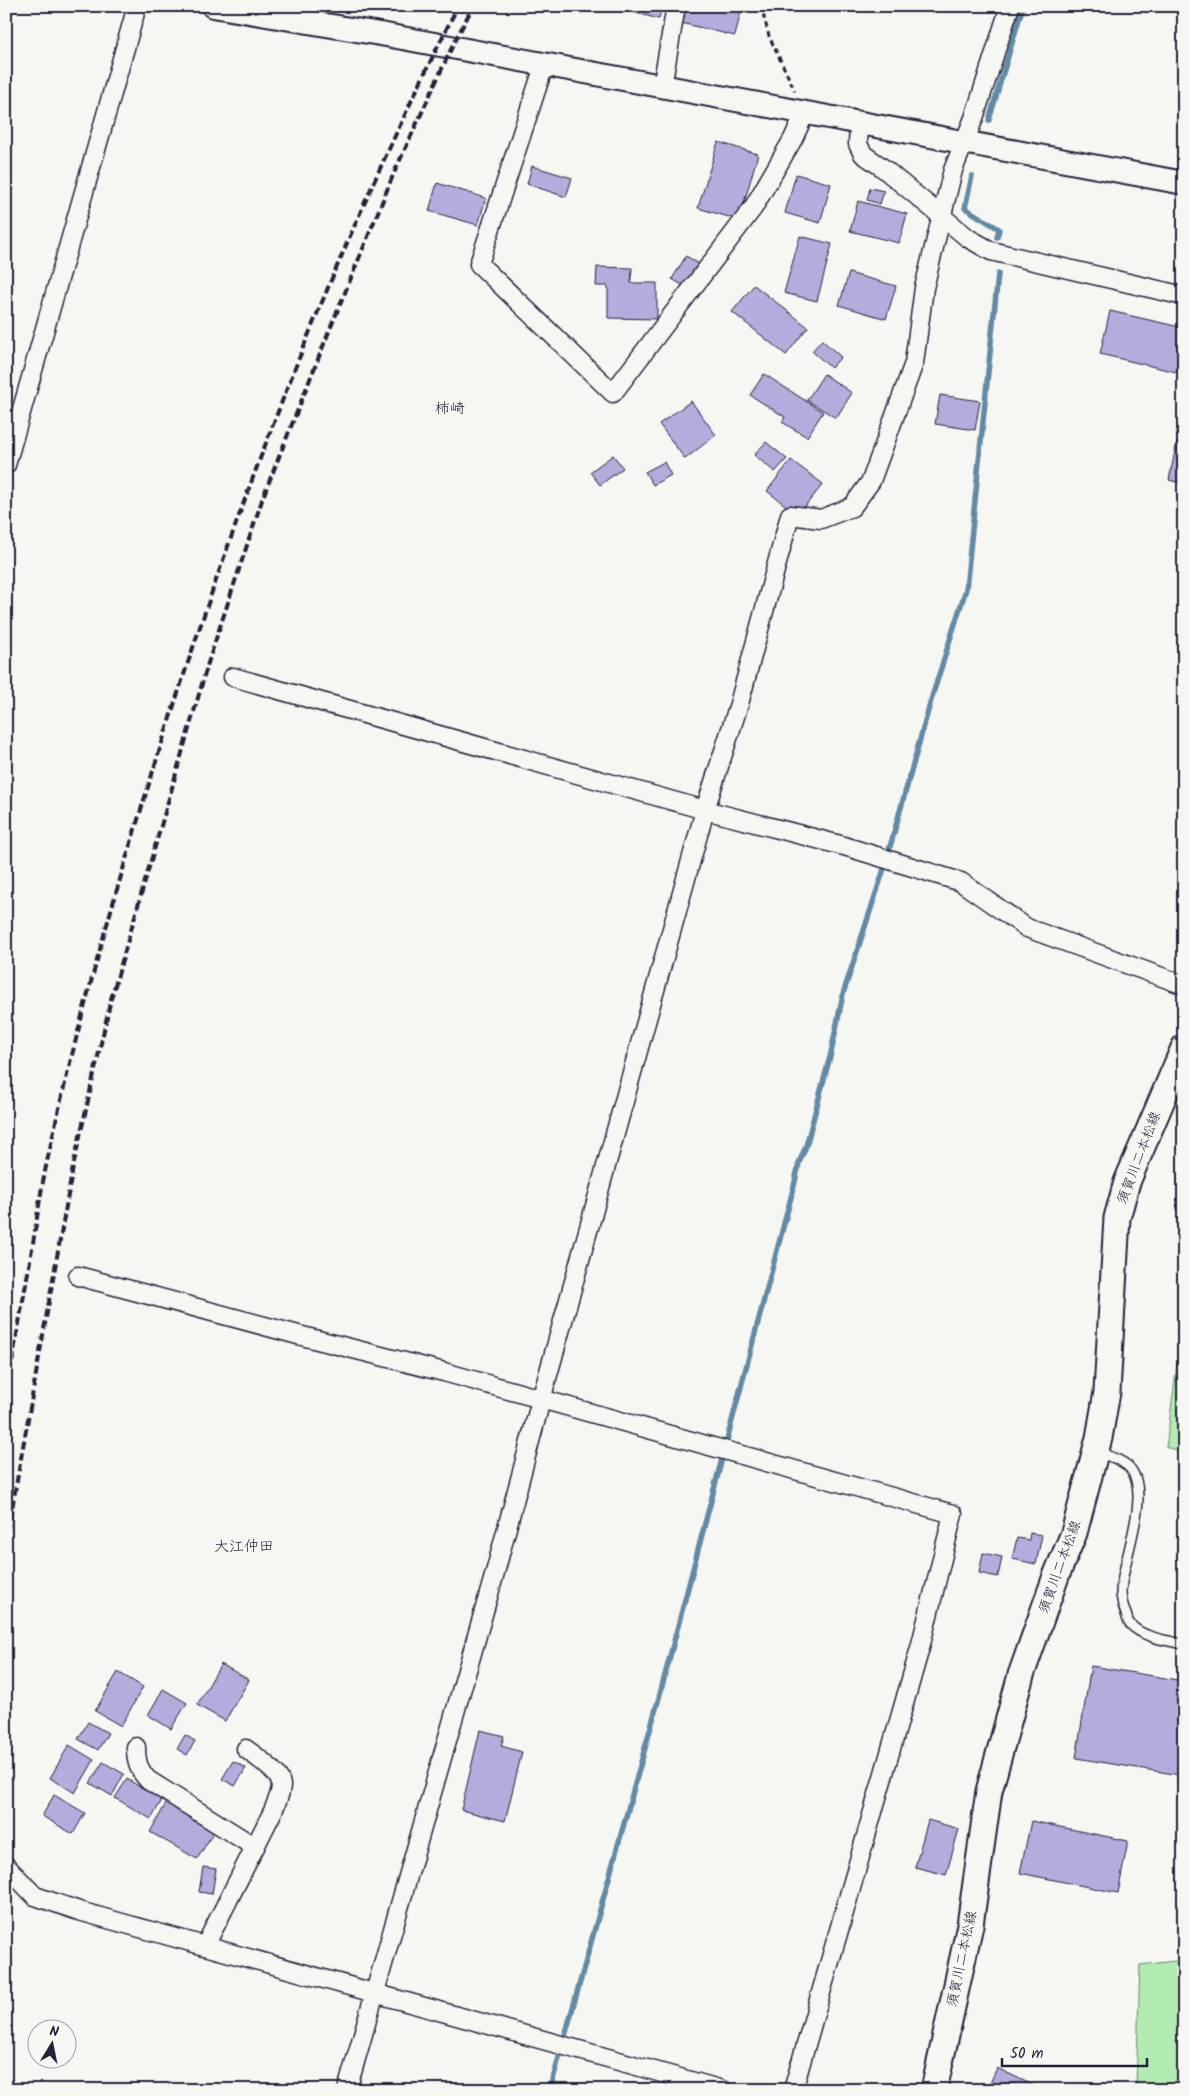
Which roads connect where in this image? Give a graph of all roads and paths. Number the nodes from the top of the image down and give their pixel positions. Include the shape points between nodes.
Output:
1 (137, 6) edge
2 (213, 6) edge
3 (676, 6) edge
4 (761, 6) edge
5 (1010, 6) edge
6 (544, 66) junction
7 (662, 87) junction
8 (798, 112) junction
9 (859, 123) junction
10 (964, 143) junction
11 (1184, 183) edge
12 (940, 217) junction
13 (1184, 296) edge
14 (6, 465) edge
15 (233, 677) dead end
16 (705, 810) junction
17 (1184, 986) edge
18 (1184, 1048) edge
19 (78, 1276) dead end
20 (541, 1400) junction
21 (1096, 1452) junction
22 (1183, 1644) edge
23 (136, 1747) dead end
24 (246, 1749) dead end
25 (255, 1847) junction
26 (6, 1866) edge
27 (205, 1946) junction
28 (374, 1992) junction
29 (347, 2090) edge
30 (723, 2090) edge
31 (793, 2090) edge
32 (934, 2090) edge

1 - 14 street
2 - 6 street
3 - 7 street
4 - 8 path via 769,36 795,90
5 - 10 street
6 - 7 street
6 - 8 street via 479,264 613,393 753,208 793,139
7 - 8 street
8 - 9 street
9 - 10 street
9 - 12 street via 858,144 863,154
10 - 11 street
10 - 12 street
12 - 13 street via 991,251
12 - 16 street via 924,288 914,363 871,481 852,508 821,519 790,515 739,704
15 - 16 street
16 - 17 street via 961,882 1027,928
16 - 20 street
18 - 21 main road, 須賀川二本松線 via 1127,1182 1117,1218 1107,1392
19 - 20 street
20 - 28 street via 491,1587
20 - 31 street via 953,1514 920,1648
21 - 22 lane via 1117,1459 1132,1471 1137,1485 1139,1497 1121,1589 1130,1624 1145,1635
21 - 32 main road, 須賀川二本松線 via 1074,1533 1021,1675 989,1791 970,1925
23 - 25 street via 140,1772 148,1780
24 - 25 street via 278,1775 281,1783 273,1811
25 - 27 street
26 - 27 street via 35,1896
27 - 28 street
28 - 29 street
28 - 30 street

